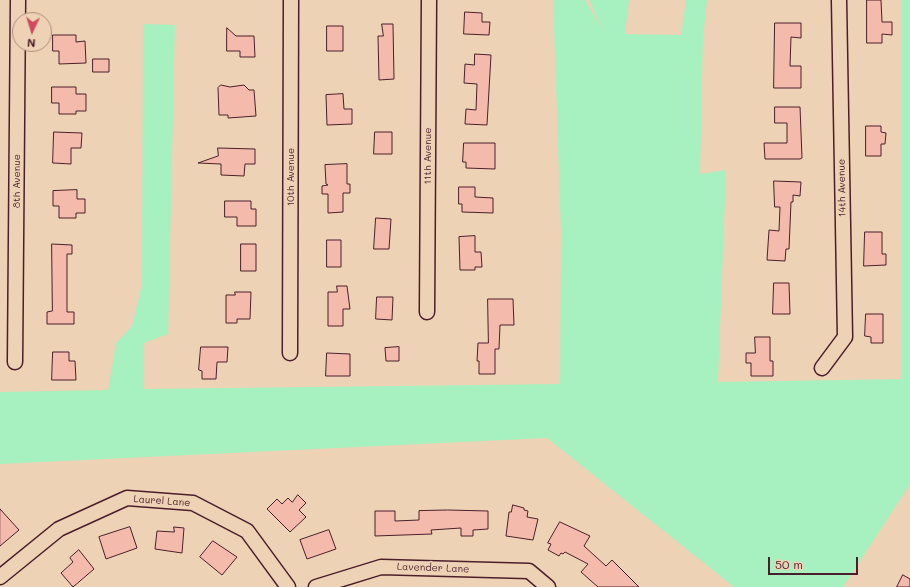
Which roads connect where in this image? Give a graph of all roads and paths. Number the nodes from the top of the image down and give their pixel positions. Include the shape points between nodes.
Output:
1 (18, 0) edge
2 (291, 0) edge
3 (429, 0) edge
4 (839, 0) edge
5 (427, 312) dead end
6 (290, 353) dead end
7 (15, 362) dead end
8 (822, 368) dead end
9 (0, 577) edge
10 (288, 587) edge
11 (316, 587) edge
12 (548, 587) edge

1 - 7 street, 8th Avenue
2 - 6 street, 10th Avenue
3 - 5 street, 11th Avenue
4 - 8 street, 14th Avenue via 845,337
9 - 10 street, Laurel Lane via 59,529 127,498 193,503 247,531
11 - 12 street, Lavender Lane via 381,567 529,571

